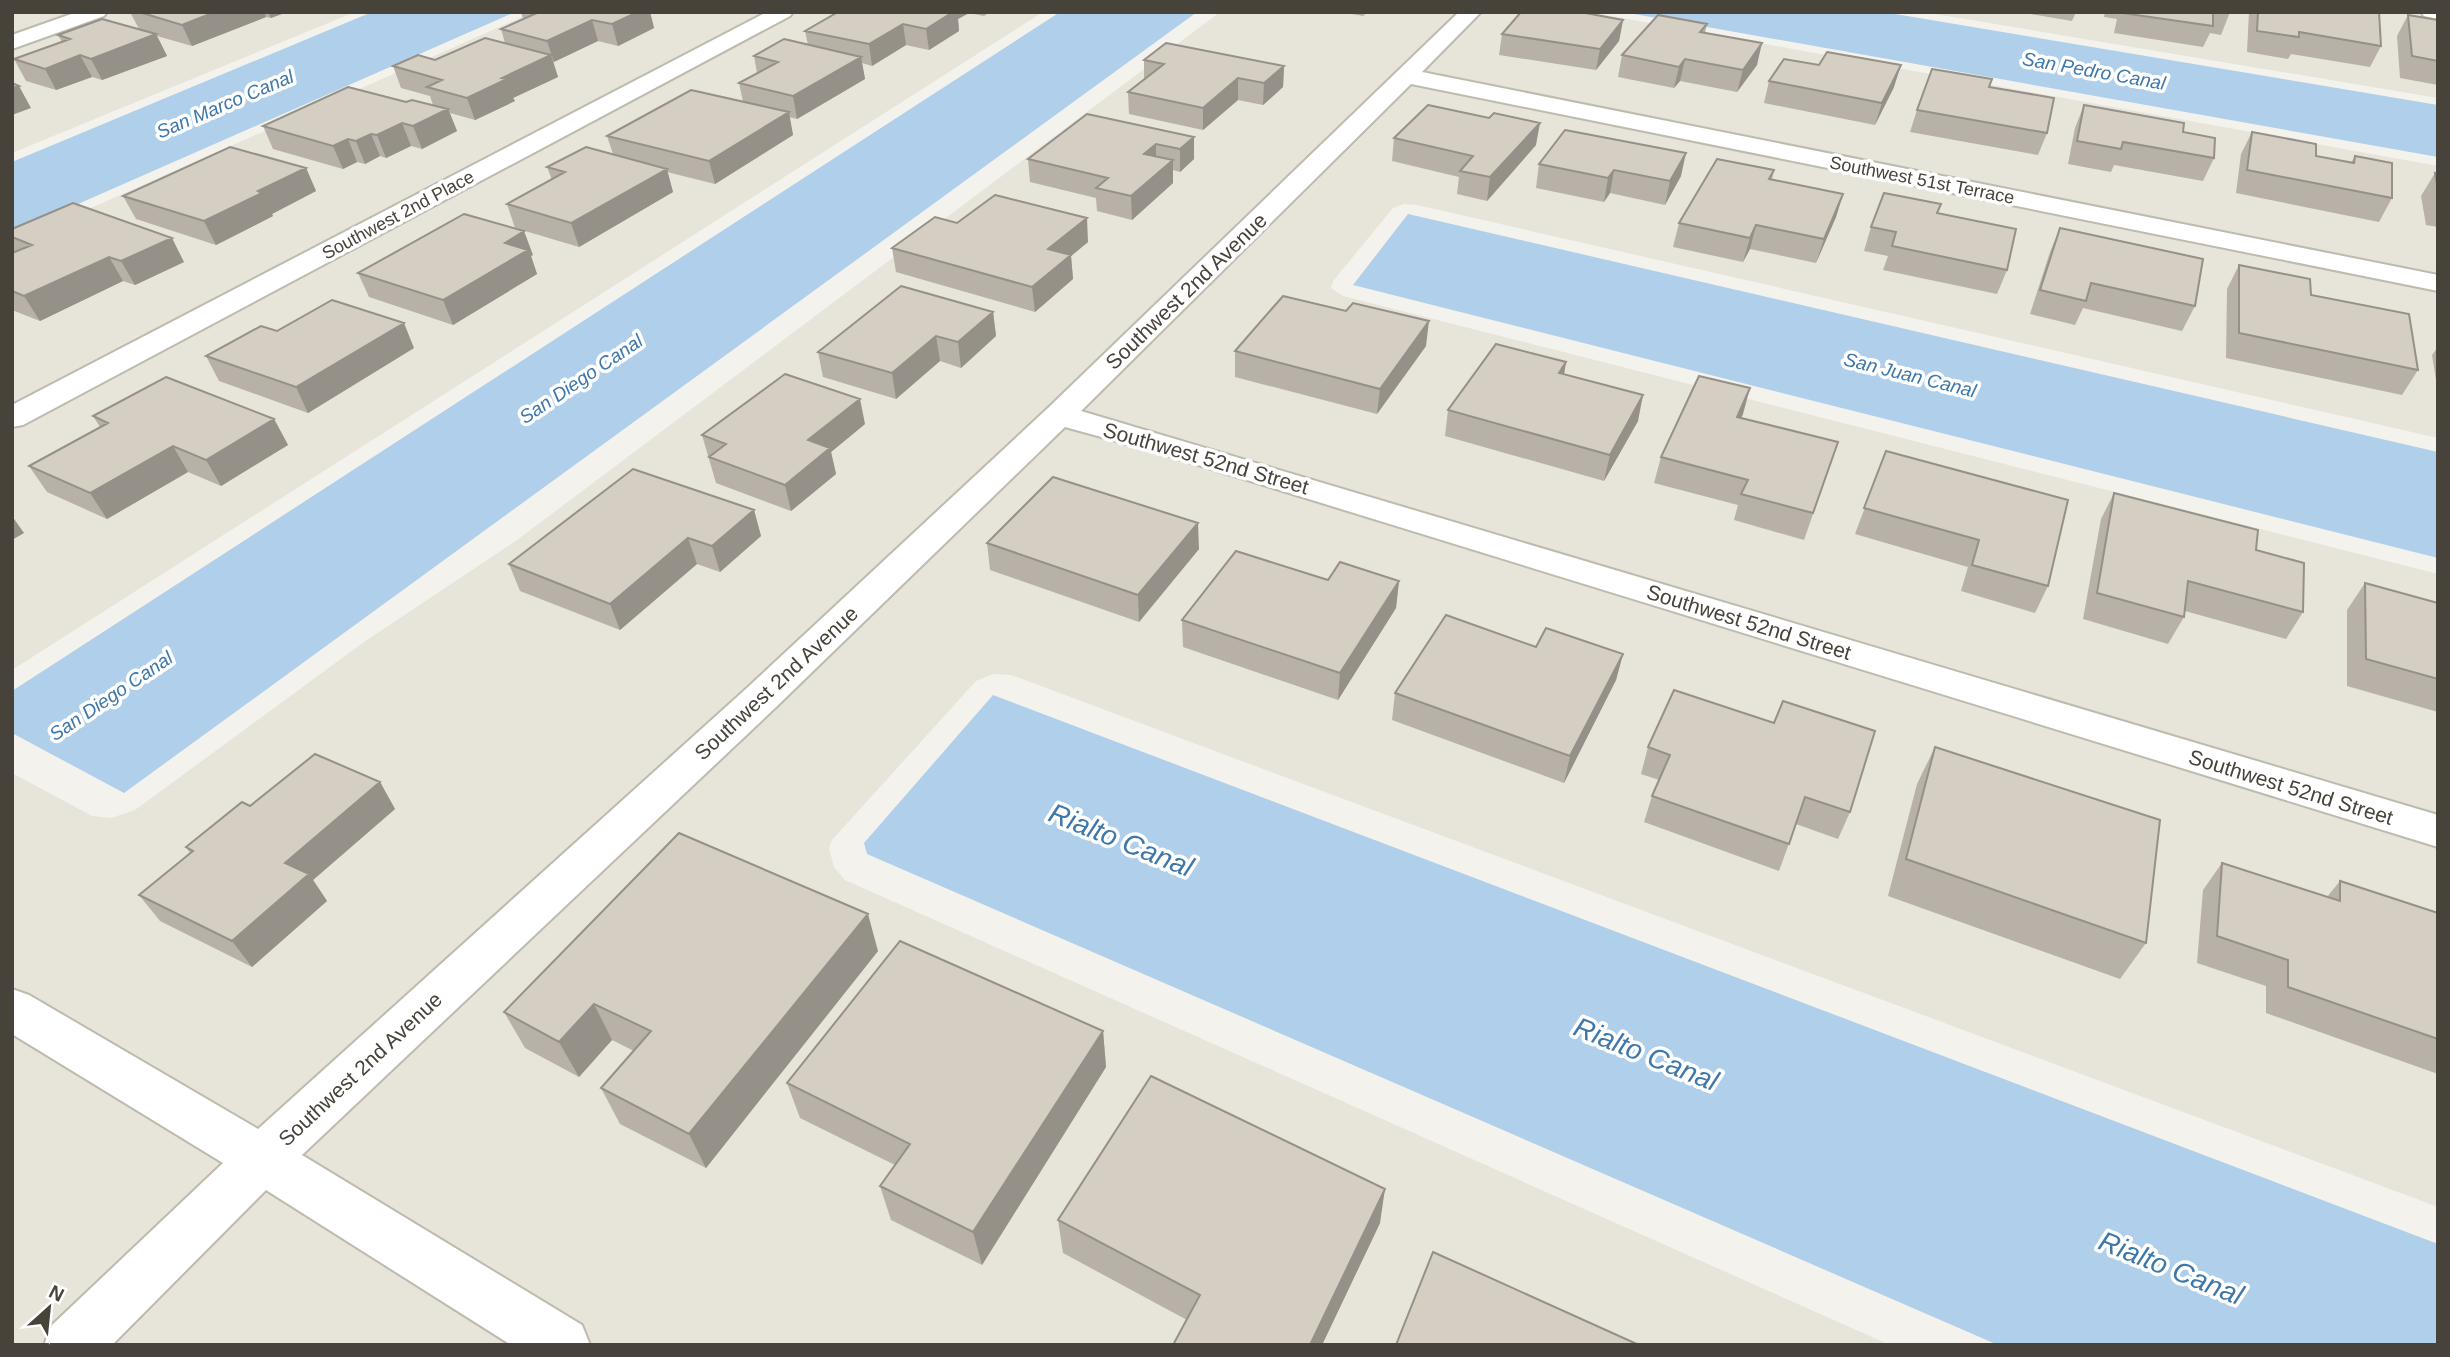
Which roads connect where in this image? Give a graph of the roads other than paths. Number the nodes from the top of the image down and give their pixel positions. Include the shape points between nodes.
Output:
1 (97, 12) edge
2 (783, 12) edge
3 (1471, 12) edge
4 (2431, 12) edge
5 (2438, 13) edge
6 (12, 43) edge
7 (1406, 76) junction
8 (2438, 283) edge
9 (1059, 415) junction
10 (12, 418) edge
11 (2438, 831) edge
12 (12, 1009) edge
13 (262, 1159) junction
14 (72, 1345) edge
15 (562, 1345) edge

1 - 6 street
2 - 10 street, Southwest 2nd Place
3 - 7 street, Southwest 2nd Avenue
4 - 5 street
7 - 8 street, Southwest 51st Terrace
7 - 9 street, Southwest 2nd Avenue
9 - 11 street, Southwest 52nd Street
9 - 13 street, Southwest 2nd Avenue via 761,698
12 - 13 street
13 - 14 street, Southwest 2nd Avenue
13 - 15 street

